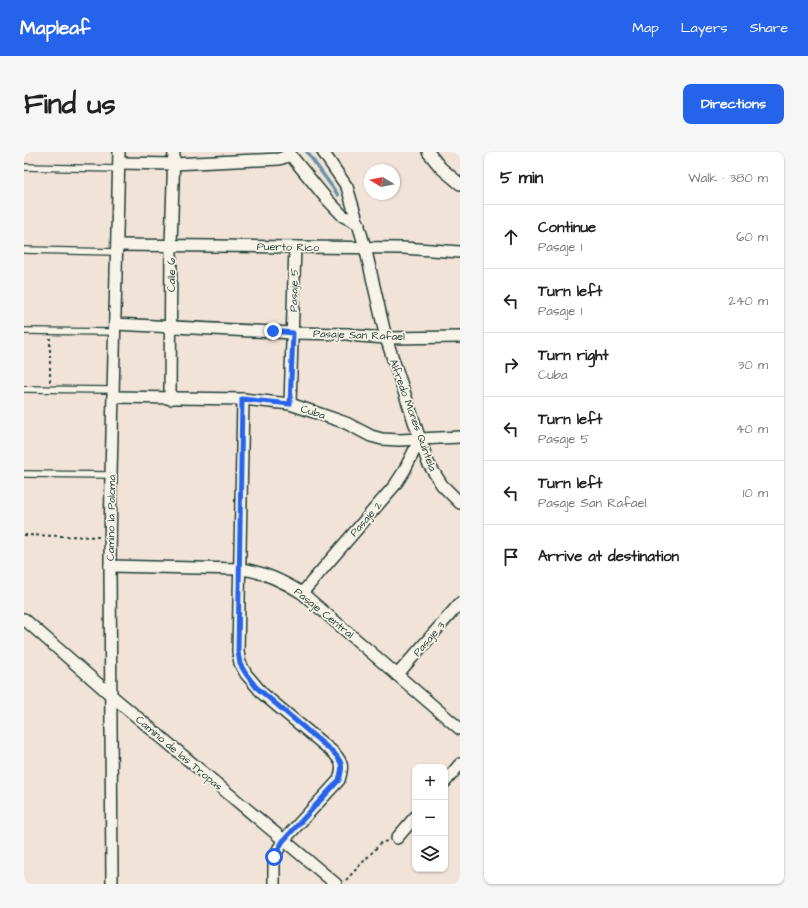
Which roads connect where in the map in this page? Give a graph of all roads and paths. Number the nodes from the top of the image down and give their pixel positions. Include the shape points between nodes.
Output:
1 (119, 152) edge
2 (174, 152) edge
3 (323, 152) edge
4 (428, 152) edge
5 (289, 154) edge
6 (174, 164) junction
7 (119, 166) junction
8 (24, 167) edge
9 (460, 184) edge
10 (359, 224) junction
11 (171, 245) junction
12 (295, 247) junction
13 (117, 248) junction
14 (365, 248) junction
15 (24, 250) edge
16 (460, 252) edge
17 (170, 327) junction
18 (114, 328) junction
19 (24, 331) edge
20 (50, 331) junction
21 (293, 333) junction
22 (460, 337) edge
23 (386, 338) junction
24 (24, 389) edge
25 (50, 389) junction
26 (113, 393) junction
27 (170, 399) junction
28 (242, 399) junction
29 (290, 404) junction
30 (460, 437) edge
31 (420, 439) junction
32 (24, 474) edge
33 (111, 475) junction
34 (460, 503) edge
35 (24, 535) edge
36 (111, 537) junction
37 (110, 566) junction
38 (240, 569) junction
39 (302, 593) junction
40 (460, 603) edge
41 (24, 619) edge
42 (397, 675) junction
43 (112, 696) junction
44 (460, 729) edge
45 (460, 764) edge
46 (448, 778) edge
47 (412, 820) edge
48 (397, 838) joint
49 (283, 841) junction
50 (112, 884) edge
51 (274, 884) edge
52 (336, 884) edge
53 (342, 884) edge

1 - 7 street, Camino la Paloma
2 - 6 street, Calle 6
3 - 10 street, Alfredo Mones Quintela via 347,187
4 - 9 street
5 - 6 street via 279,159
5 - 10 street via 343,216
6 - 7 street
6 - 11 street, Calle 6
7 - 8 lane
7 - 13 street, Camino la Paloma
10 - 14 street, Alfredo Mones Quintela
11 - 12 street, Puerto Rico
11 - 13 street, Puerto Rico
11 - 17 street, Calle 6
12 - 14 street, Puerto Rico
12 - 21 street, Pasaje 5
13 - 15 lane
13 - 18 street, Camino la Paloma
14 - 16 street, Puerto Rico
14 - 23 street, Alfredo Mones Quintela
17 - 18 street, Pasaje San Rafael
17 - 21 street, Pasaje San Rafael
17 - 27 street, Calle 6
18 - 20 lane
18 - 26 street, Camino la Paloma
19 - 20 lane
20 - 25 path
21 - 23 street, Pasaje San Rafael
21 - 29 street, Pasaje 5
22 - 23 street, Pasaje San Rafael
23 - 31 street, Alfredo Mones Quintela
24 - 25 lane
25 - 26 lane
26 - 27 street, Cuba
26 - 33 street, Camino la Paloma
27 - 28 street, Cuba
28 - 29 street, Cuba
28 - 38 street
29 - 31 street, Cuba via 346,423 382,439
30 - 31 street, Cuba
31 - 34 street, Alfredo Mones Quintela via 433,472
31 - 39 street, Pasaje 2 via 395,485
32 - 33 lane
33 - 36 street, Camino la Paloma
35 - 36 path
36 - 37 street, Camino la Paloma
37 - 38 street, Pasaje Central
37 - 43 street, Camino la Paloma
38 - 39 street, Pasaje Central via 264,574
38 - 49 street via 240,664 263,694 334,753 342,769 339,780
39 - 42 street, Pasaje Central
40 - 42 street, Pasaje 3
41 - 43 street, Camino de las Tropas
42 - 44 street, Pasaje Central
43 - 49 street, Camino de las Tropas
43 - 50 street, Camino la Paloma
45 - 46 street
47 - 48 street
48 - 53 path via 381,843
49 - 51 street via 274,857
49 - 52 street, Camino de las Tropas

